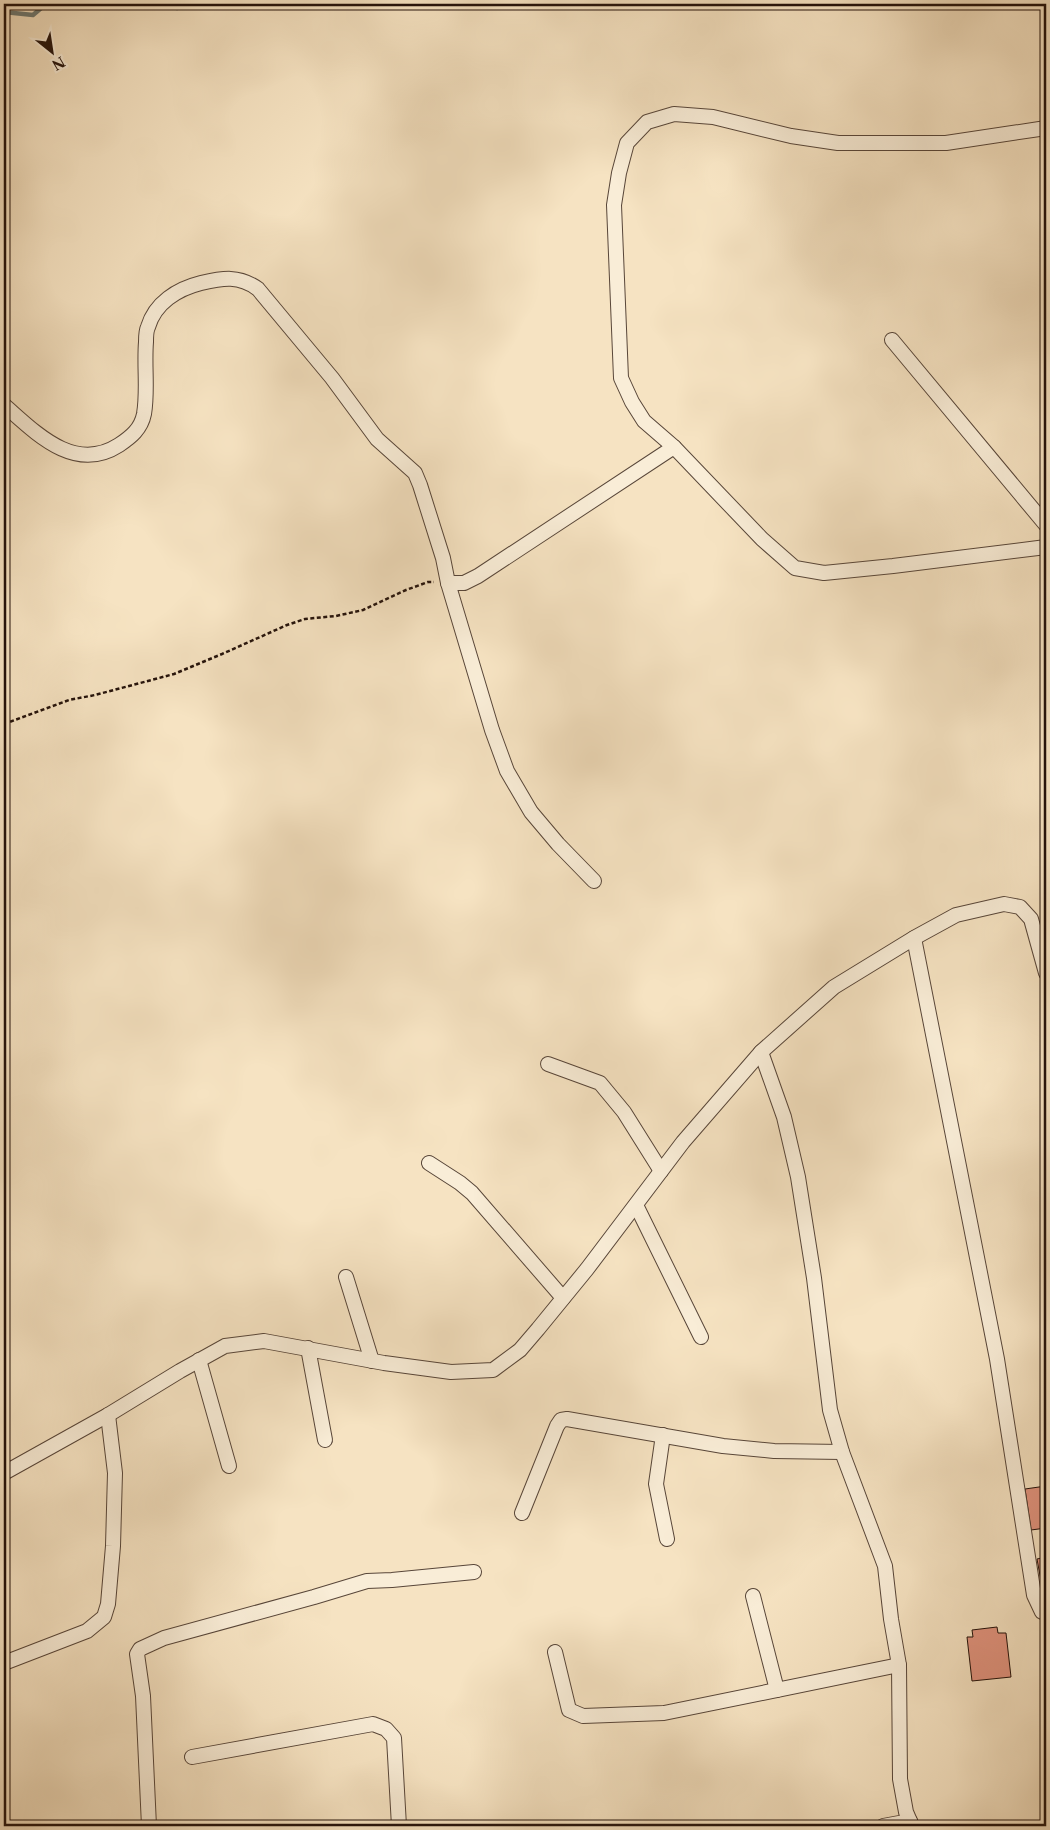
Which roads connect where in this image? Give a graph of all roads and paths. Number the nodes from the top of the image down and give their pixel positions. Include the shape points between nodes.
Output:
1 (1046, 128) edge
2 (892, 340) dead end
3 (4, 405) edge
4 (674, 447) junction
5 (1046, 525) edge
6 (1046, 546) edge
7 (448, 583) junction
8 (4, 724) edge
9 (594, 880) dead end
10 (914, 938) junction
11 (1046, 973) edge
12 (761, 1052) junction
13 (548, 1064) dead end
14 (429, 1163) dead end
15 (661, 1171) junction
16 (636, 1205) junction
17 (346, 1277) dead end
18 (563, 1298) junction
19 (701, 1337) dead end
20 (308, 1348) junction
21 (199, 1360) junction
22 (372, 1361) junction
23 (108, 1415) junction
24 (663, 1435) junction
25 (324, 1440) dead end
26 (842, 1452) junction
27 (228, 1466) dead end
28 (4, 1472) edge
29 (522, 1513) dead end
30 (667, 1538) dead end
31 (474, 1572) dead end
32 (753, 1596) dead end
33 (1046, 1613) edge
34 (555, 1652) dead end
35 (4, 1663) edge
36 (899, 1665) junction
37 (777, 1690) junction
38 (192, 1756) dead end
39 (911, 1824) edge
40 (149, 1826) edge
41 (399, 1826) edge
42 (883, 1826) edge

1 - 4 street via 946,142 838,143 791,136 712,117 674,114 647,122 627,143 614,205 622,378 644,421
2 - 5 street
3 - 7 street via 52,445 68,452 86,455 115,448 130,438 143,416 147,327 157,308 191,286 216,279 247,281 269,301 377,439 414,473 443,558
4 - 6 street via 762,539 795,568 824,573
4 - 7 street via 478,576 464,583
7 - 8 path via 428,582 363,610 286,625 174,674 68,700
7 - 9 street via 492,730 508,771 531,812
10 - 11 street via 956,915 1004,904 1020,906 1031,919
10 - 12 street via 834,987
10 - 33 street via 998,1359 1034,1595 1042,1612
12 - 15 street
12 - 26 street via 784,1117 798,1177 830,1410
13 - 15 street via 600,1083 624,1112
14 - 18 street via 472,1193
15 - 16 street
16 - 18 street
16 - 19 street
17 - 22 street
18 - 22 street via 520,1350 492,1370 451,1372
20 - 21 street via 264,1341 225,1346
20 - 22 street
20 - 25 street
21 - 23 street
21 - 27 street
23 - 28 street
23 - 35 street via 115,1474 113,1546 104,1617 87,1631
24 - 26 street via 774,1451
24 - 29 street via 561,1420
24 - 30 street via 656,1484
26 - 36 street via 884,1566
31 - 40 street via 367,1581 164,1638 140,1649 137,1654 143,1696
32 - 37 street
34 - 37 street via 569,1710 583,1716 664,1713
36 - 37 street
36 - 39 street via 900,1779
38 - 41 street via 373,1724 386,1729 394,1738
39 - 42 street

